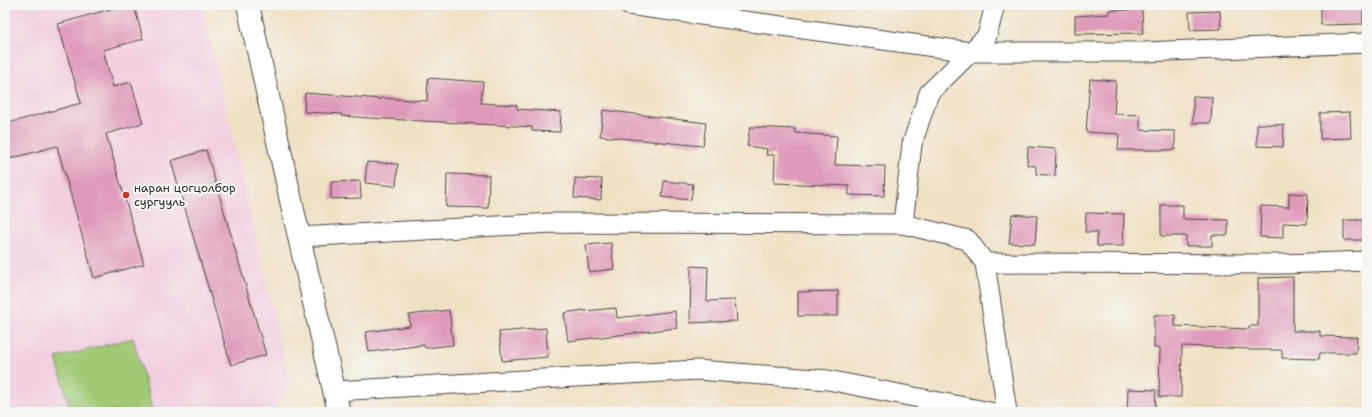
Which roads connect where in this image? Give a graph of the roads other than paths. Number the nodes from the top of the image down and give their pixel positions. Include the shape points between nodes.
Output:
1 (248, 5) edge
2 (628, 5) edge
3 (995, 5) edge
4 (1367, 43) edge
5 (971, 52) junction
6 (903, 224) junction
7 (299, 237) junction
8 (1367, 261) edge
9 (985, 263) junction
10 (335, 391) junction
11 (339, 412) edge
12 (990, 412) edge
13 (1007, 412) edge

1 - 7 street
2 - 5 street
3 - 5 street via 987,36
4 - 5 street via 1144,52
5 - 6 street via 929,93 912,144
6 - 7 street via 551,223
6 - 9 street via 968,240
7 - 10 street
8 - 9 street via 1282,264
9 - 13 street
10 - 11 street
10 - 12 street via 697,370 828,380

